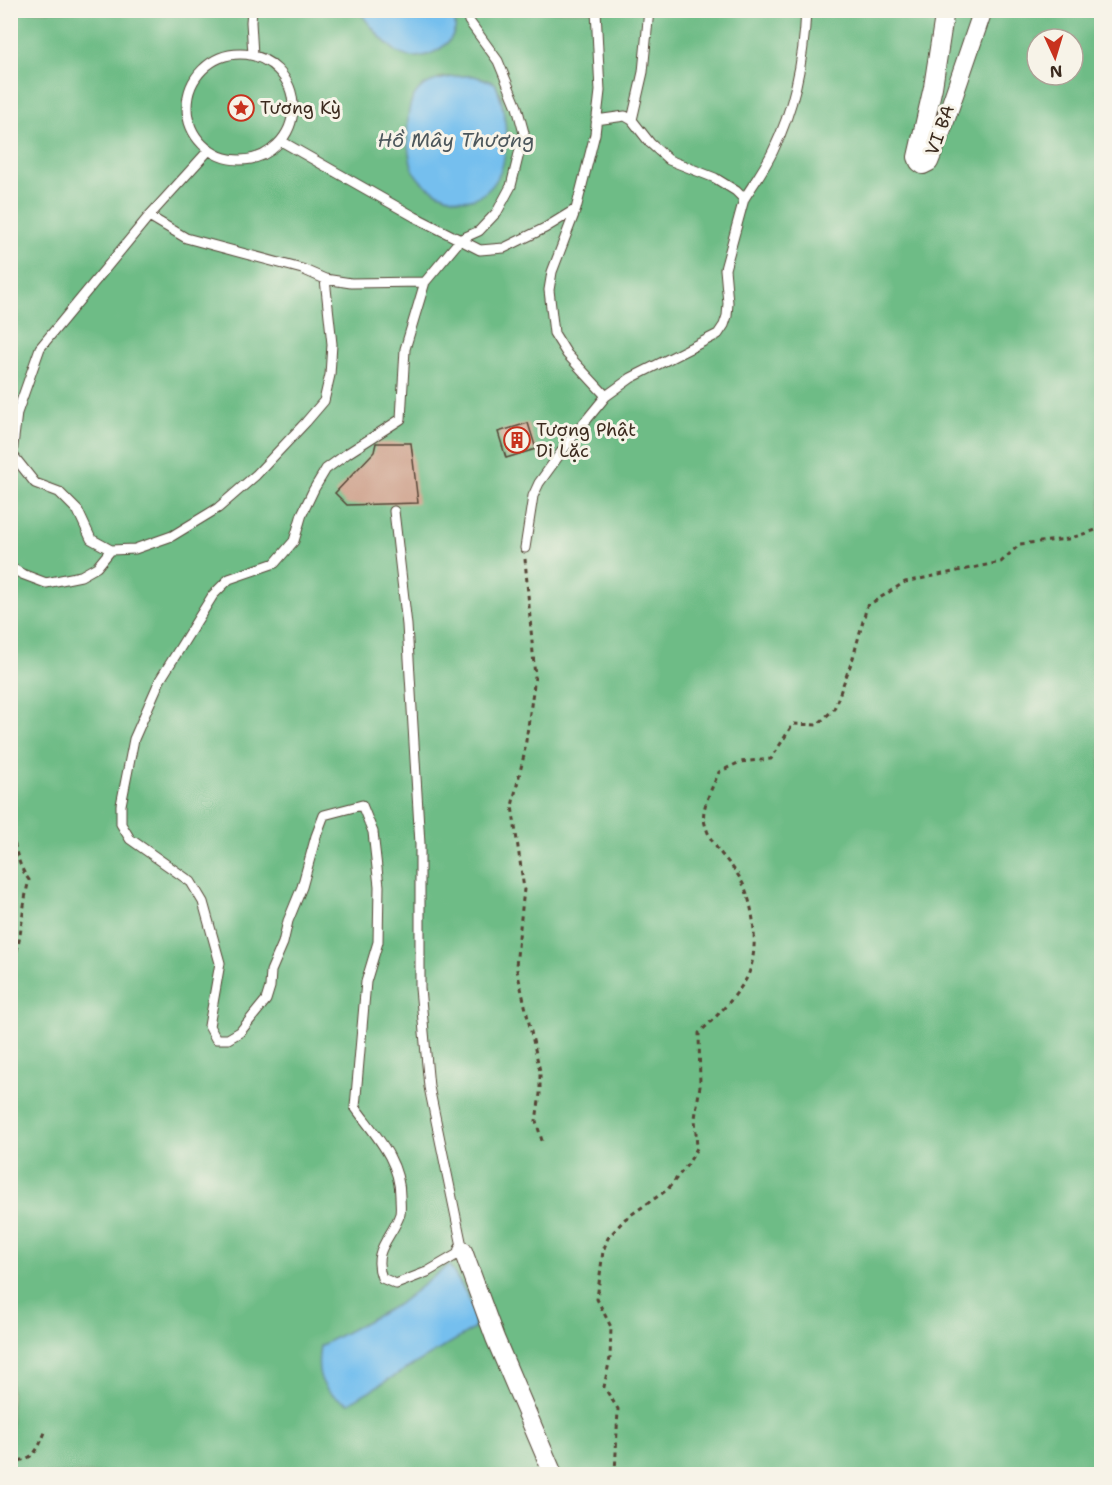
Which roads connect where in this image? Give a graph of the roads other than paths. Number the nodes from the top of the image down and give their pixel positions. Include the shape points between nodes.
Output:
1 (252, 10) edge
2 (466, 10) edge
3 (596, 10) edge
4 (650, 10) edge
5 (806, 10) edge
6 (945, 10) edge
7 (983, 10) edge
8 (253, 55) junction
9 (596, 120) junction
10 (632, 120) junction
11 (280, 141) junction
12 (209, 150) junction
13 (744, 199) junction
14 (576, 209) junction
15 (149, 216) junction
16 (461, 239) junction
17 (325, 279) junction
18 (425, 282) junction
19 (606, 396) junction
20 (11, 454) edge
21 (394, 511) dead end
22 (525, 548) road end
23 (111, 550) junction
24 (10, 567) edge
25 (463, 1251) junction
26 (553, 1474) edge

1 - 8 lane
2 - 16 lane via 469,21 498,61 524,133 511,186 497,212 479,231
3 - 9 lane via 600,91
4 - 10 lane via 643,72
5 - 13 lane via 799,70 787,114 773,151
6 - 7 street, VI BA via 917,157 923,165 929,162 942,130
8 - 11 lane via 283,74 291,90 290,126
8 - 12 lane via 234,53 216,59 201,69 191,85 186,102 188,121 196,138
9 - 10 lane via 625,116
9 - 14 lane
10 - 13 lane via 669,160 715,178
11 - 12 lane via 254,158 239,160
11 - 16 lane
12 - 15 lane
13 - 19 lane via 725,269 727,316 718,334 631,378
14 - 16 lane via 504,248 480,250
14 - 19 lane via 552,272 549,290 554,333 567,354
15 - 17 lane via 186,238 302,269
15 - 20 lane via 40,348 17,413
16 - 18 lane
17 - 18 lane via 351,284
17 - 23 lane via 332,344 324,401 256,475 218,508 172,536 135,549
18 - 25 lane via 405,349 401,419 326,469 302,514 294,541 275,563 229,579 213,595 160,680 134,739 121,824 130,839 191,882 203,902 220,963 209,1026 216,1039 228,1039 240,1032 266,1000 271,971 324,815 362,805 373,832 379,886 378,942 366,982 355,1107 393,1158 400,1183 400,1212 379,1252 378,1268 382,1278 396,1284
19 - 22 lane via 539,483 533,496
20 - 23 lane via 35,483 59,492 78,511 91,539
21 - 25 lane via 407,625 419,821 420,988 429,1087
23 - 24 lane via 97,567 81,576 46,583
25 - 26 street

